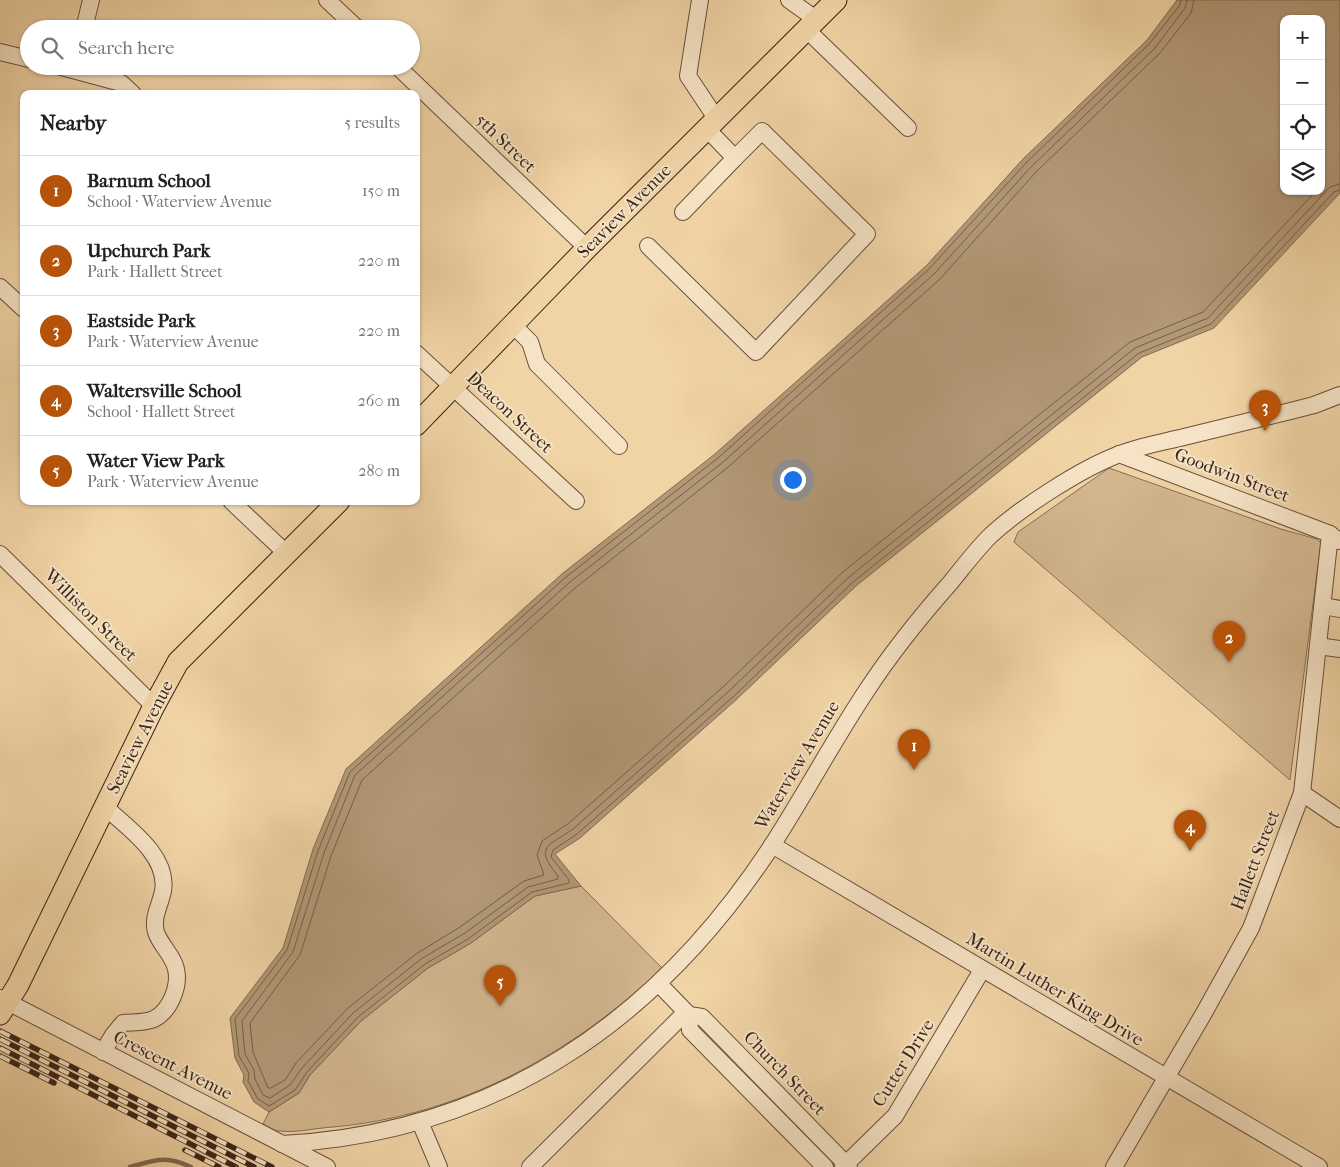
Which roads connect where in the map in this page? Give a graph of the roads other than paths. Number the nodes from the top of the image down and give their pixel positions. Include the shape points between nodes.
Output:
1 (91, 0) edge
2 (327, 0) edge
3 (700, 0) edge
4 (789, 0) edge
5 (836, 0) edge
6 (86, 20) edge
7 (348, 20) edge
8 (812, 25) junction
9 (0, 52) edge
10 (20, 57) edge
11 (96, 75) edge
12 (406, 75) edge
13 (128, 90) edge
14 (711, 123) junction
15 (908, 128) dead end
16 (735, 158) junction
17 (683, 212) dead end
18 (648, 246) dead end
19 (587, 248) junction
20 (0, 286) edge
21 (20, 305) edge
22 (514, 326) junction
23 (420, 357) edge
24 (454, 388) junction
25 (1340, 395) edge
26 (420, 421) edge
27 (618, 446) dead end
28 (1119, 454) junction
29 (576, 501) dead end
30 (234, 505) edge
31 (335, 505) edge
32 (1335, 538) edge
33 (286, 553) junction
34 (2, 560) edge
35 (1323, 606) junction
36 (1340, 609) edge
37 (1318, 646) junction
38 (1340, 649) edge
39 (154, 706) junction
40 (1302, 793) junction
41 (105, 807) junction
42 (1340, 820) edge
43 (772, 845) junction
44 (982, 970) junction
45 (659, 984) junction
46 (3, 1005) edge
47 (688, 1014) junction
48 (103, 1052) junction
49 (1166, 1078) junction
50 (420, 1122) junction
51 (282, 1144) junction
52 (846, 1166) edge
53 (327, 1167) edge
54 (439, 1167) edge
55 (530, 1167) edge
56 (825, 1167) edge
57 (1114, 1167) edge
58 (1319, 1167) edge

1 - 6 street
2 - 7 street
3 - 14 street via 688,76
4 - 8 street
5 - 8 main road, Seaview Avenue
8 - 14 main road, Seaview Avenue
8 - 15 street
9 - 10 street
11 - 13 street via 121,83
12 - 19 street, 5th Street
14 - 16 street
14 - 19 main road, Seaview Avenue
16 - 17 street
16 - 18 street via 762,131 867,234 756,352
19 - 22 main road, Seaview Avenue
20 - 21 street
22 - 24 main road, Seaview Avenue
22 - 27 street via 530,342 537,364
23 - 24 street, Deacon Street
24 - 26 main road, Seaview Avenue
24 - 29 street, Deacon Street
25 - 28 street, Waterview Avenue via 1314,405
28 - 32 street, Goodwin Street
28 - 43 street, Waterview Avenue via 1055,488 992,535 978,550 916,621 865,692
30 - 33 street
31 - 33 main road, Seaview Avenue
32 - 35 street, Hallett Street
33 - 39 main road, Seaview Avenue via 178,662
34 - 39 street, Williston Street
35 - 36 street
35 - 37 street, Hallett Street
37 - 38 street
37 - 40 street, Hallett Street
39 - 41 main road, Seaview Avenue
40 - 42 street
40 - 49 street, Hallett Street via 1251,928
41 - 46 main road, Seaview Avenue
41 - 48 street via 142,841 164,879 154,918 156,933 176,969 177,982 166,1008 154,1019 123,1023
43 - 44 street, Martin Luther King Drive
43 - 45 street, Waterview Avenue via 739,893
44 - 49 street, Martin Luther King Drive
44 - 52 street, Cutter Drive via 895,1116
45 - 47 street, Church Street
45 - 50 street, Waterview Avenue via 611,1024 545,1068 480,1101
46 - 48 street, Crescent Avenue
47 - 52 street, Church Street via 702,1017
47 - 55 street
47 - 56 street, Church Street via 690,1030
48 - 51 street, Crescent Avenue
49 - 57 street, Hallett Street
49 - 58 street, Martin Luther King Drive
50 - 51 street, Waterview Avenue via 347,1138
50 - 54 street
51 - 53 street, Crescent Avenue

